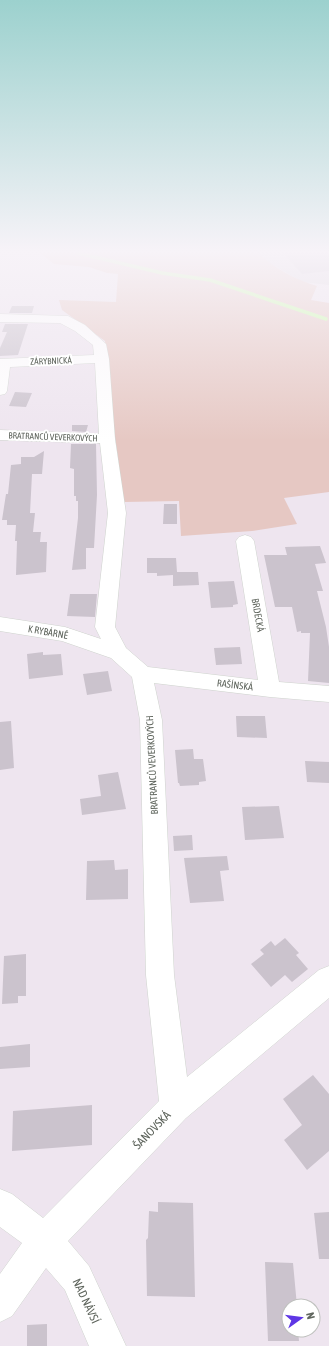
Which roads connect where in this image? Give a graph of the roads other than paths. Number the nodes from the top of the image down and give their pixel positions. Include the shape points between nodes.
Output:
1 (0, 318) edge
2 (102, 359) junction
3 (1, 363) edge
4 (0, 391) edge
5 (0, 435) edge
6 (107, 439) junction
7 (245, 541) dead end
8 (0, 624) edge
9 (118, 653) junction
10 (142, 674) junction
11 (270, 689) junction
12 (329, 694) edge
13 (329, 980) edge
14 (175, 1107) junction
15 (0, 1206) edge
16 (45, 1240) junction
17 (0, 1304) edge
18 (108, 1346) edge

1 - 2 street, BRATRANCŮ VEVERKOVÝCH via 63,319 80,328 98,344
2 - 3 street, ZÁRYBNICKÁ
2 - 6 street, BRATRANCŮ VEVERKOVÝCH
3 - 4 street
5 - 6 street, BRATRANCŮ VEVERKOVÝCH
6 - 9 street, BRATRANCŮ VEVERKOVÝCH via 117,513 105,627
7 - 11 street, BRDECKÁ
8 - 9 street, K RYBÁRNĚ via 65,634
9 - 10 street, BRATRANCŮ VEVERKOVÝCH
10 - 11 street, RAŠÍNSKÁ
10 - 14 street, BRATRANCŮ VEVERKOVÝCH via 151,720 160,975
11 - 12 street, RAŠÍNSKÁ
13 - 14 street, ŠANOVSKÁ
14 - 16 street, ŠANOVSKÁ
15 - 16 street, NAD NÁVSÍ
16 - 17 street, ŠANOVSKÁ
16 - 18 street, NAD NÁVSÍ via 77,1278

